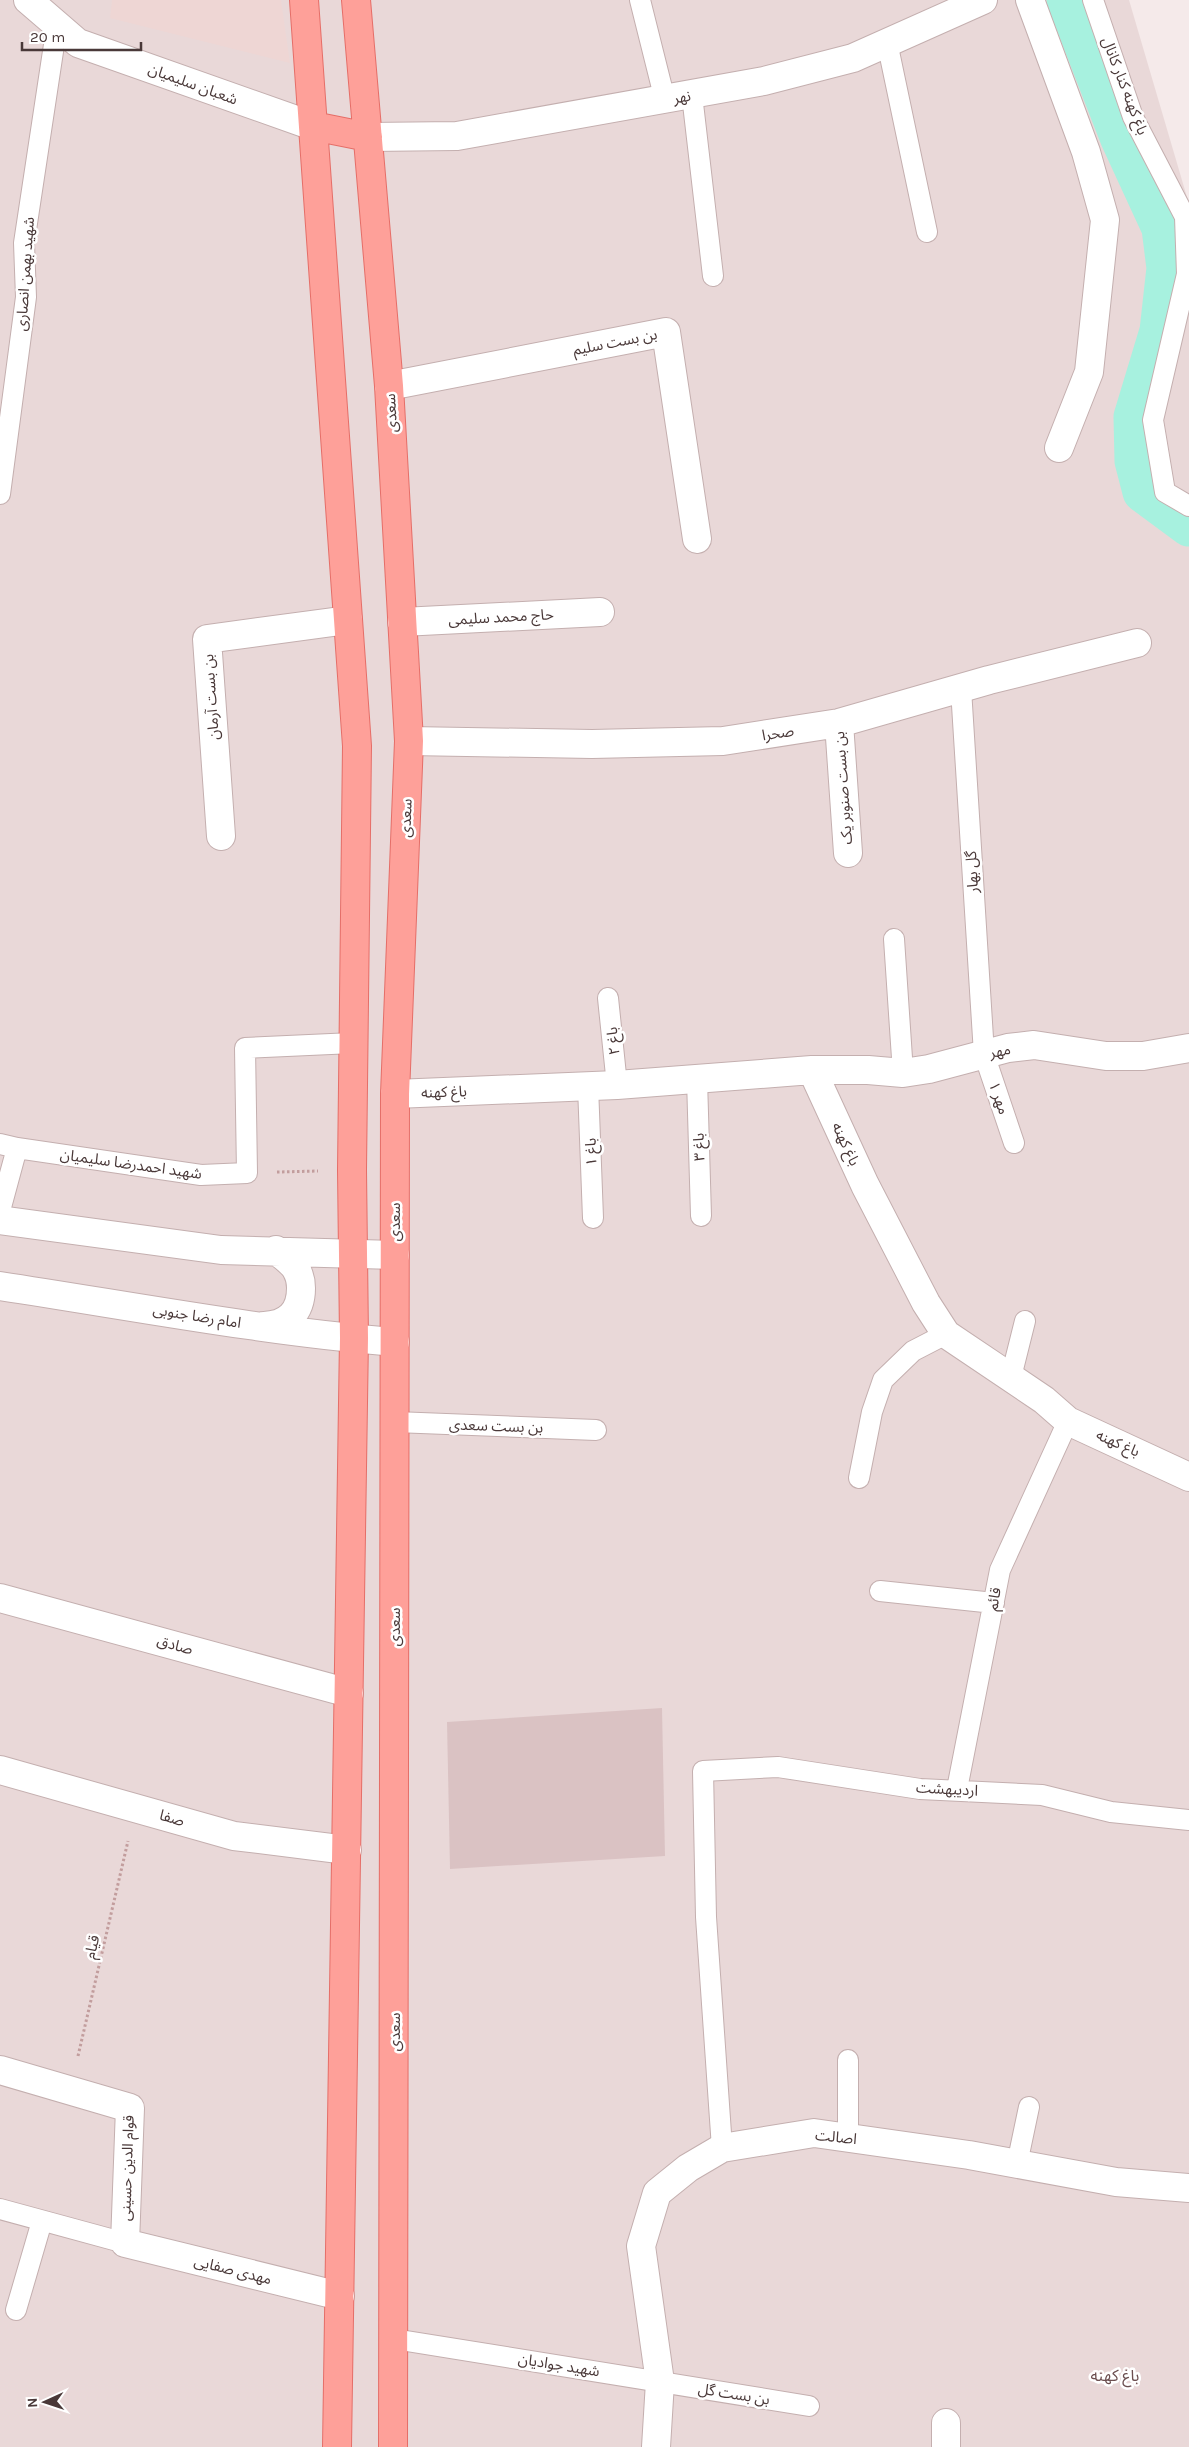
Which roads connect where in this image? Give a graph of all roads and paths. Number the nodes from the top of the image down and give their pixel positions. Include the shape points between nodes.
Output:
1 (28, 0) edge
2 (304, 0) edge
3 (356, 0) edge
4 (640, 0) edge
5 (982, 0) edge
6 (1030, 0) edge
7 (1093, 0) edge
8 (57, 25) junction
9 (887, 42) junction
10 (692, 95) junction
11 (665, 100) junction
12 (313, 126) junction
13 (368, 137) junction
14 (927, 232) dead end
15 (714, 276) dead end
16 (389, 386) junction
17 (1058, 448) dead end
18 (0, 494) edge
19 (1189, 506) edge
20 (697, 538) dead end
21 (600, 612) dead end
22 (348, 620) junction
23 (402, 622) junction
24 (1137, 644) dead end
25 (961, 689) junction
26 (839, 723) junction
27 (409, 740) junction
28 (221, 836) dead end
29 (848, 853) dead end
30 (894, 939) dead end
31 (608, 998) dead end
32 (354, 1043) junction
33 (1189, 1048) edge
34 (984, 1054) junction
35 (812, 1070) junction
36 (903, 1073) junction
37 (697, 1078) junction
38 (617, 1085) junction
39 (588, 1086) junction
40 (395, 1094) junction
41 (1014, 1143) dead end
42 (8, 1146) edge
43 (352, 1170) junction
44 (246, 1173) junction
45 (0, 1211) edge
46 (701, 1216) dead end
47 (594, 1218) dead end
48 (0, 1220) edge
49 (276, 1250) junction
50 (355, 1254) junction
51 (395, 1255) junction
52 (0, 1286) edge
53 (1025, 1321) dead end
54 (255, 1327) junction
55 (946, 1334) junction
56 (354, 1338) junction
57 (395, 1342) junction
58 (1011, 1378) junction
59 (1068, 1421) junction
60 (395, 1422) junction
61 (596, 1430) dead end
62 (1189, 1477) edge
63 (859, 1478) dead end
64 (880, 1592) dead end
65 (0, 1598) edge
66 (994, 1603) junction
67 (349, 1693) junction
68 (0, 1770) edge
69 (958, 1789) junction
70 (136, 1808) junction
71 (1189, 1820) edge
72 (347, 1850) junction
73 (848, 2060) dead end
74 (0, 2070) edge
75 (70, 2091) junction
76 (1029, 2107) dead end
77 (848, 2138) junction
78 (722, 2148) junction
79 (1018, 2164) junction
80 (1189, 2188) edge
81 (0, 2209) edge
82 (42, 2221) junction
83 (125, 2243) junction
84 (340, 2296) junction
85 (16, 2310) dead end
86 (394, 2339) junction
87 (660, 2382) junction
88 (809, 2406) dead end
89 (337, 2447) edge
90 (394, 2447) edge
91 (656, 2447) edge

1 - 8 street, شعبان سلیمیان
2 - 12 main road
3 - 13 main road, سعدی
4 - 11 lane
5 - 9 street, نهر
6 - 17 street via 1086,152 1106,220 1089,372
7 - 19 lane, باغ کهنه کنار کانال via 1133,117 1185,217 1187,274 1153,420 1165,492
8 - 12 street, شعبان سلیمیان via 78,43
8 - 18 lane, شهید بهمن انصاری via 24,243 26,297
9 - 10 street, نهر via 853,58 764,82
9 - 14 lane
10 - 11 street, نهر
10 - 15 lane
11 - 13 street, نهر via 457,136
12 - 13 main road
12 - 22 main road
13 - 16 main road, سعدی
16 - 20 street, بن بست سلیم via 666,332
16 - 23 main road, سعدی
21 - 23 street, حاج محمد سلیمی
22 - 28 street, بن بست آرمان via 207,639
22 - 32 main road via 357,746
23 - 27 main road, سعدی
24 - 25 street, صحرا
25 - 26 street, صحرا
25 - 34 lane, گل بهار
26 - 27 street, صحرا via 723,742 592,744
26 - 29 street, بن بست صنوبر یک
27 - 40 main road, سعدی
30 - 36 lane
31 - 38 lane, باغ ۲
32 - 43 main road
32 - 44 lane via 245,1048
33 - 34 street, مهر via 1143,1056 1106,1056 1034,1045
34 - 36 street, مهر
34 - 41 lane, مهر ۱
35 - 36 street, مهر
35 - 37 street, باغ کهنه
35 - 55 street, باغ کهنه via 865,1185 926,1303
37 - 38 street, باغ کهنه
37 - 46 lane, باغ ۳
38 - 39 street, باغ کهنه
39 - 40 street, باغ کهنه
39 - 47 lane, باغ ۱
40 - 51 main road, سعدی
42 - 44 lane, شهید احمدرضا سلیمیان via 201,1175
42 - 45 lane
43 - 44 path
43 - 50 main road
48 - 49 street via 221,1250
49 - 50 street
49 - 54 street via 296,1269 301,1297 295,1314 287,1321 274,1326
50 - 51 street
50 - 56 main road
51 - 57 main road, سعدی
52 - 54 street, امام رضا جنوبی
53 - 58 lane
54 - 56 street, امام رضا جنوبی
55 - 58 street, باغ کهنه
55 - 63 lane via 913,1351 883,1380 872,1412
56 - 57 street, امام رضا جنوبی
56 - 67 main road
57 - 60 main road, سعدی
58 - 59 street, باغ کهنه
59 - 62 street, باغ کهنه
59 - 66 lane, قائم via 1000,1570
60 - 61 lane, بن بست سعدی
60 - 86 main road, سعدی
64 - 66 lane
65 - 67 street, صادق
66 - 69 lane, قائم
67 - 72 main road
68 - 70 street, صفا
69 - 71 lane, اردیبهشت via 1042,1795 1111,1812
69 - 78 lane, اردیبهشت via 920,1789 778,1767 703,1771 706,1917
70 - 72 street, صفا via 234,1836
70 - 75 path, قیام
72 - 84 main road
73 - 77 lane
74 - 75 street, قوام الدین حسینی
75 - 83 street, قوام الدین حسینی via 130,2108
76 - 79 lane
77 - 78 street, اصالت via 814,2133
77 - 79 street, اصالت
78 - 87 street, اصالت via 688,2168 657,2193 641,2246
79 - 80 street, اصالت via 1116,2182
81 - 82 lane
82 - 83 lane
82 - 85 lane
83 - 84 street, مهدی صفایی
84 - 89 main road
86 - 87 lane, شهید جوادیان
86 - 90 main road, سعدی
87 - 88 lane, بن بست گل
87 - 91 street

